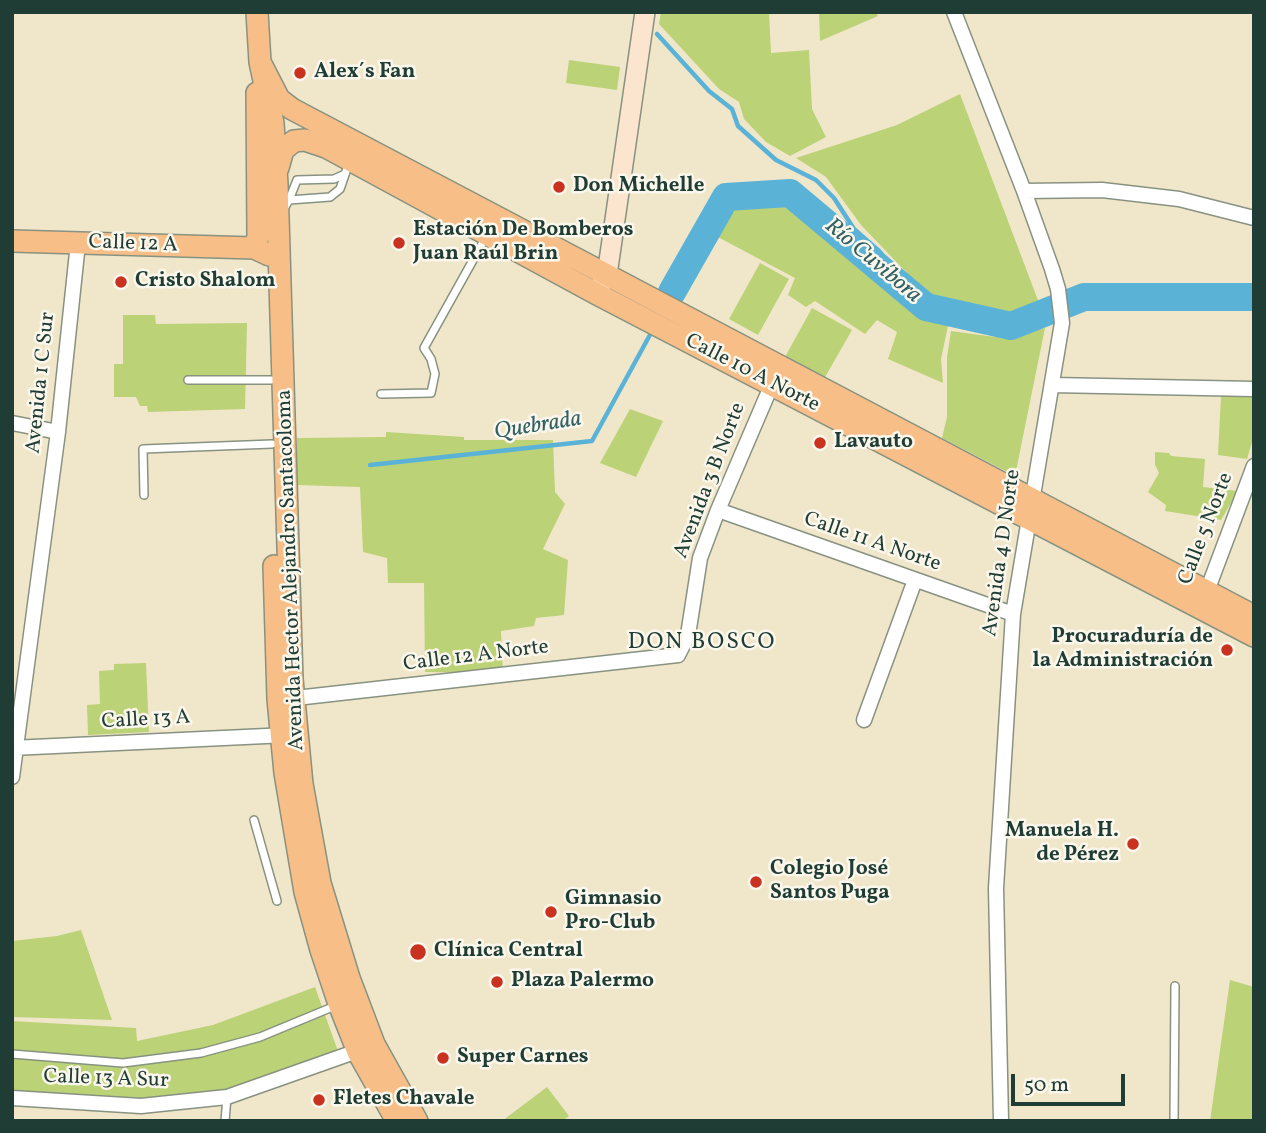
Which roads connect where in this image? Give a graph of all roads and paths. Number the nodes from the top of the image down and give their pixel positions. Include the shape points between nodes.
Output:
1 (257, 12) edge
2 (645, 12) edge
3 (954, 12) edge
4 (260, 62) junction
5 (309, 117) junction
6 (272, 123) junction
7 (348, 167) junction
8 (1024, 191) junction
9 (282, 200) junction
10 (470, 214) junction
11 (1254, 218) edge
12 (487, 234) junction
13 (12, 241) edge
14 (78, 243) junction
15 (262, 251) junction
16 (601, 285) junction
17 (776, 375) junction
18 (188, 380) dead end
19 (271, 380) junction
20 (1052, 385) junction
21 (1254, 389) edge
22 (381, 394) dead end
23 (12, 423) edge
24 (58, 432) junction
25 (272, 444) junction
26 (1254, 466) edge
27 (144, 495) dead end
28 (1029, 507) junction
29 (718, 510) junction
30 (915, 580) junction
31 (1203, 600) junction
32 (1013, 614) junction
33 (1254, 616) edge
34 (1254, 636) edge
35 (678, 655) joint
36 (286, 699) junction
37 (864, 720) dead end
38 (289, 735) junction
39 (14, 748) edge
40 (12, 777) edge
41 (254, 820) dead end
42 (277, 901) dead end
43 (1175, 986) dead end
44 (339, 1004) junction
45 (366, 1048) junction
46 (12, 1054) edge
47 (227, 1097) junction
48 (12, 1098) edge
49 (225, 1121) edge
50 (397, 1121) edge
51 (417, 1121) edge
52 (1001, 1121) edge
53 (1174, 1121) edge

1 - 4 main road
2 - 16 street
3 - 8 street, Avenida 4 D Norte
4 - 5 main road, Calle 10 A Norte via 279,99
4 - 6 main road, Avenida Hector Alejandro Santacoloma
4 - 15 main road via 258,237
5 - 6 main road
5 - 10 main road, Calle 10 A Norte
6 - 9 main road, Avenida Hector Alejandro Santacoloma
6 - 15 main road, Avenida Hector Alejandro Santacoloma
7 - 9 lane via 334,179 297,180
7 - 9 lane via 340,189 330,197
7 - 9 main road, Calle 10 A Norte via 311,142 294,141 281,155
7 - 10 main road, Calle 10 A Norte
8 - 11 street via 1102,190 1179,198
8 - 20 street, Avenida 4 D Norte via 1058,289 1062,323
9 - 36 main road, Avenida Hector Alejandro Santacoloma
10 - 12 main road, Calle 10 A Norte
10 - 16 main road, Calle 10 A Norte
12 - 16 main road, Calle 10 A Norte
12 - 22 lane via 424,348 435,374 431,393
13 - 14 main road, Calle 12 A
14 - 15 main road, Calle 12 A
14 - 24 street, Avenida 1 C Sur
15 - 19 main road, Avenida Hector Alejandro Santacoloma
16 - 17 main road, Calle 10 A Norte
17 - 28 main road, Calle 10 A Norte
17 - 29 street, Avenida 3 B Norte
18 - 19 lane
19 - 25 main road, Avenida Hector Alejandro Santacoloma
20 - 21 street
20 - 28 street, Avenida 4 D Norte
23 - 24 street
24 - 39 street, Avenida 1 C Sur
25 - 27 lane via 143,449
25 - 36 main road, Avenida Hector Alejandro Santacoloma
26 - 31 street, Calle 5 Norte
28 - 31 main road, Calle 10 A Norte
28 - 32 street, Avenida 4 D Norte
29 - 30 street, Calle 11 A Norte
29 - 35 street, Avenida 3 B Norte via 700,558 688,635
30 - 32 street, Calle 11 A Norte
30 - 37 street
31 - 33 main road, Calle 10 A Norte
31 - 34 main road, Calle 10 A Norte
32 - 52 street, Avenida 4 D Norte via 996,888
35 - 36 street, Calle 12 A Norte
36 - 38 main road, Avenida Hector Alejandro Santacoloma
38 - 39 street, Calle 13 A
38 - 44 main road, Avenida Hector Alejandro Santacoloma via 289,810 302,879
38 - 45 main road, Avenida Hector Alejandro Santacoloma via 320,883
39 - 40 street, Avenida 1 C Sur
41 - 42 lane
43 - 53 lane
44 - 45 main road, Avenida Hector Alejandro Santacoloma
44 - 46 lane via 260,1037 201,1053 123,1063
45 - 47 street, Calle 13 A Sur
45 - 50 main road, Avenida Hector Alejandro Santacoloma
45 - 51 main road, Avenida Hector Alejandro Santacoloma
47 - 48 street, Calle 13 A Sur via 141,1106
47 - 49 lane

